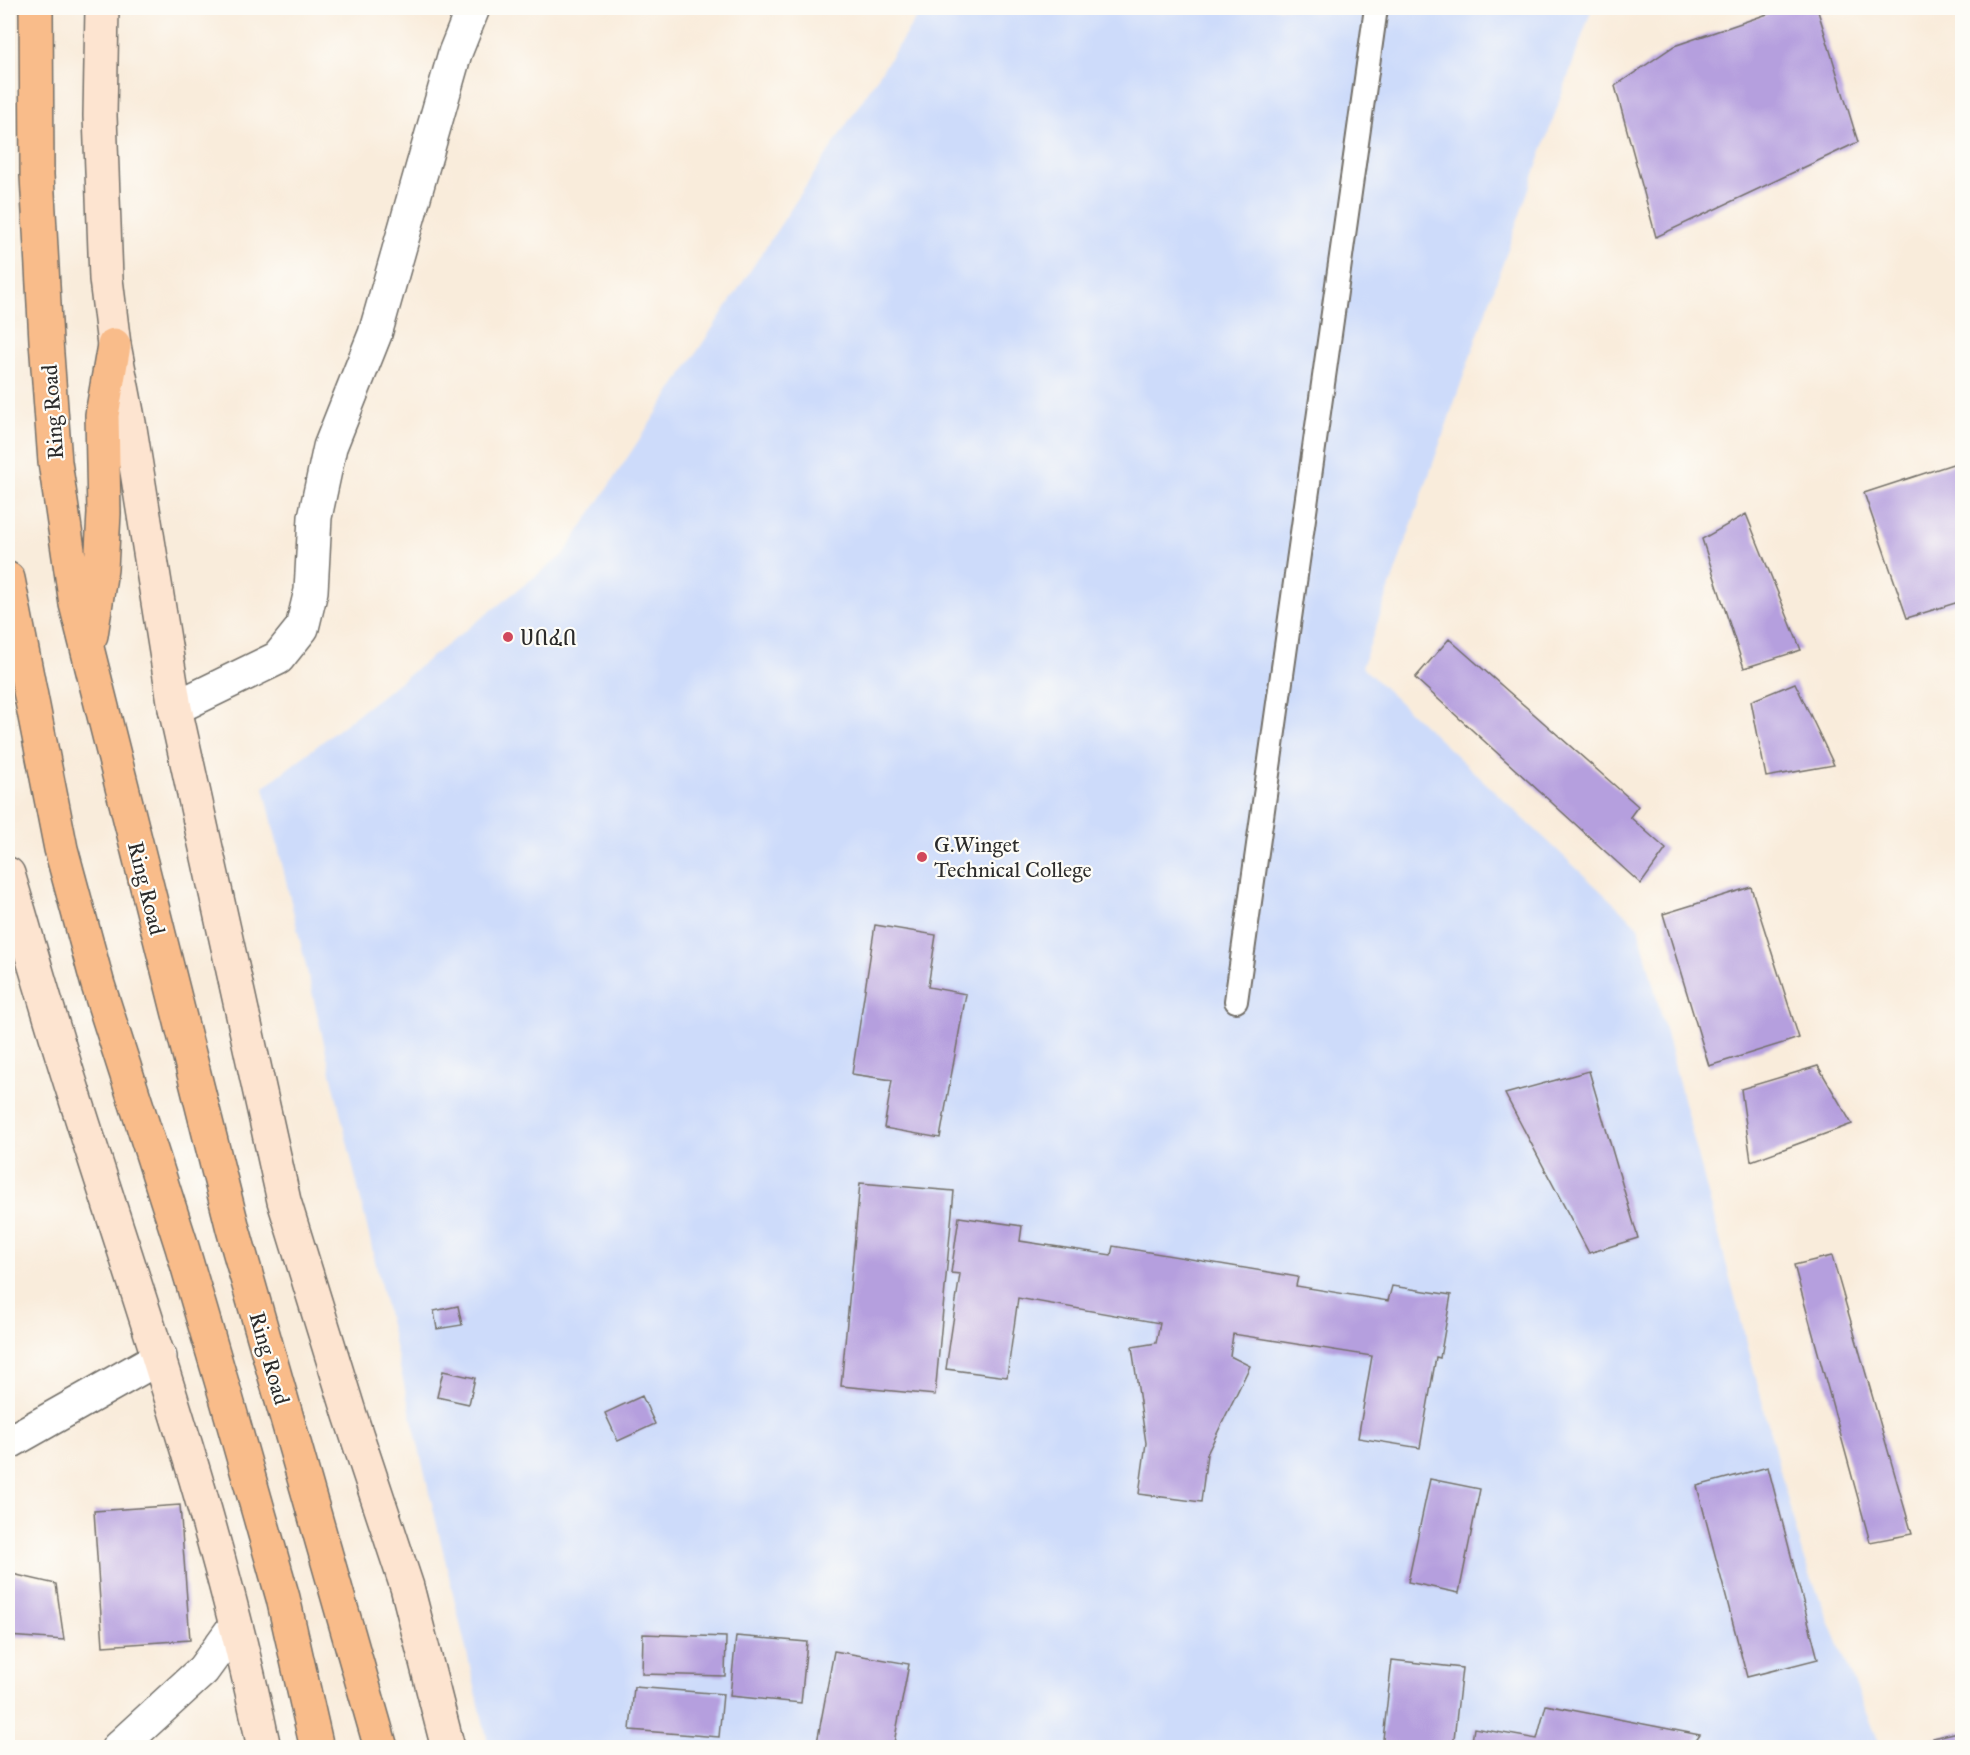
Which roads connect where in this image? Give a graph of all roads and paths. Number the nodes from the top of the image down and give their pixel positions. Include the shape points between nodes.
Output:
1 (36, 8) edge
2 (102, 8) edge
3 (473, 8) edge
4 (1376, 8) edge
5 (114, 345) junction
6 (8, 579) edge
7 (88, 652) junction
8 (175, 708) junction
9 (8, 873) edge
10 (1236, 1001) dead end
11 (160, 1357) junction
12 (8, 1443) edge
13 (236, 1626) junction
14 (118, 1748) edge
15 (264, 1748) edge
16 (317, 1748) edge
17 (381, 1748) edge
18 (448, 1748) edge

1 - 7 highway, Ring Road via 37,175 54,451 76,604
2 - 5 main road via 103,199 106,279
3 - 8 street via 454,53 375,334 330,447 315,517 311,591 302,628 278,658
4 - 10 lane
5 - 7 highway via 102,415 101,569
5 - 8 main road
6 - 16 highway via 62,849 98,985 182,1246 284,1598
7 - 17 highway, Ring Road via 233,1229
8 - 18 main road via 284,1201 407,1587
9 - 11 main road via 74,1097
11 - 12 street
11 - 13 main road
13 - 14 street via 202,1670
13 - 15 main road

